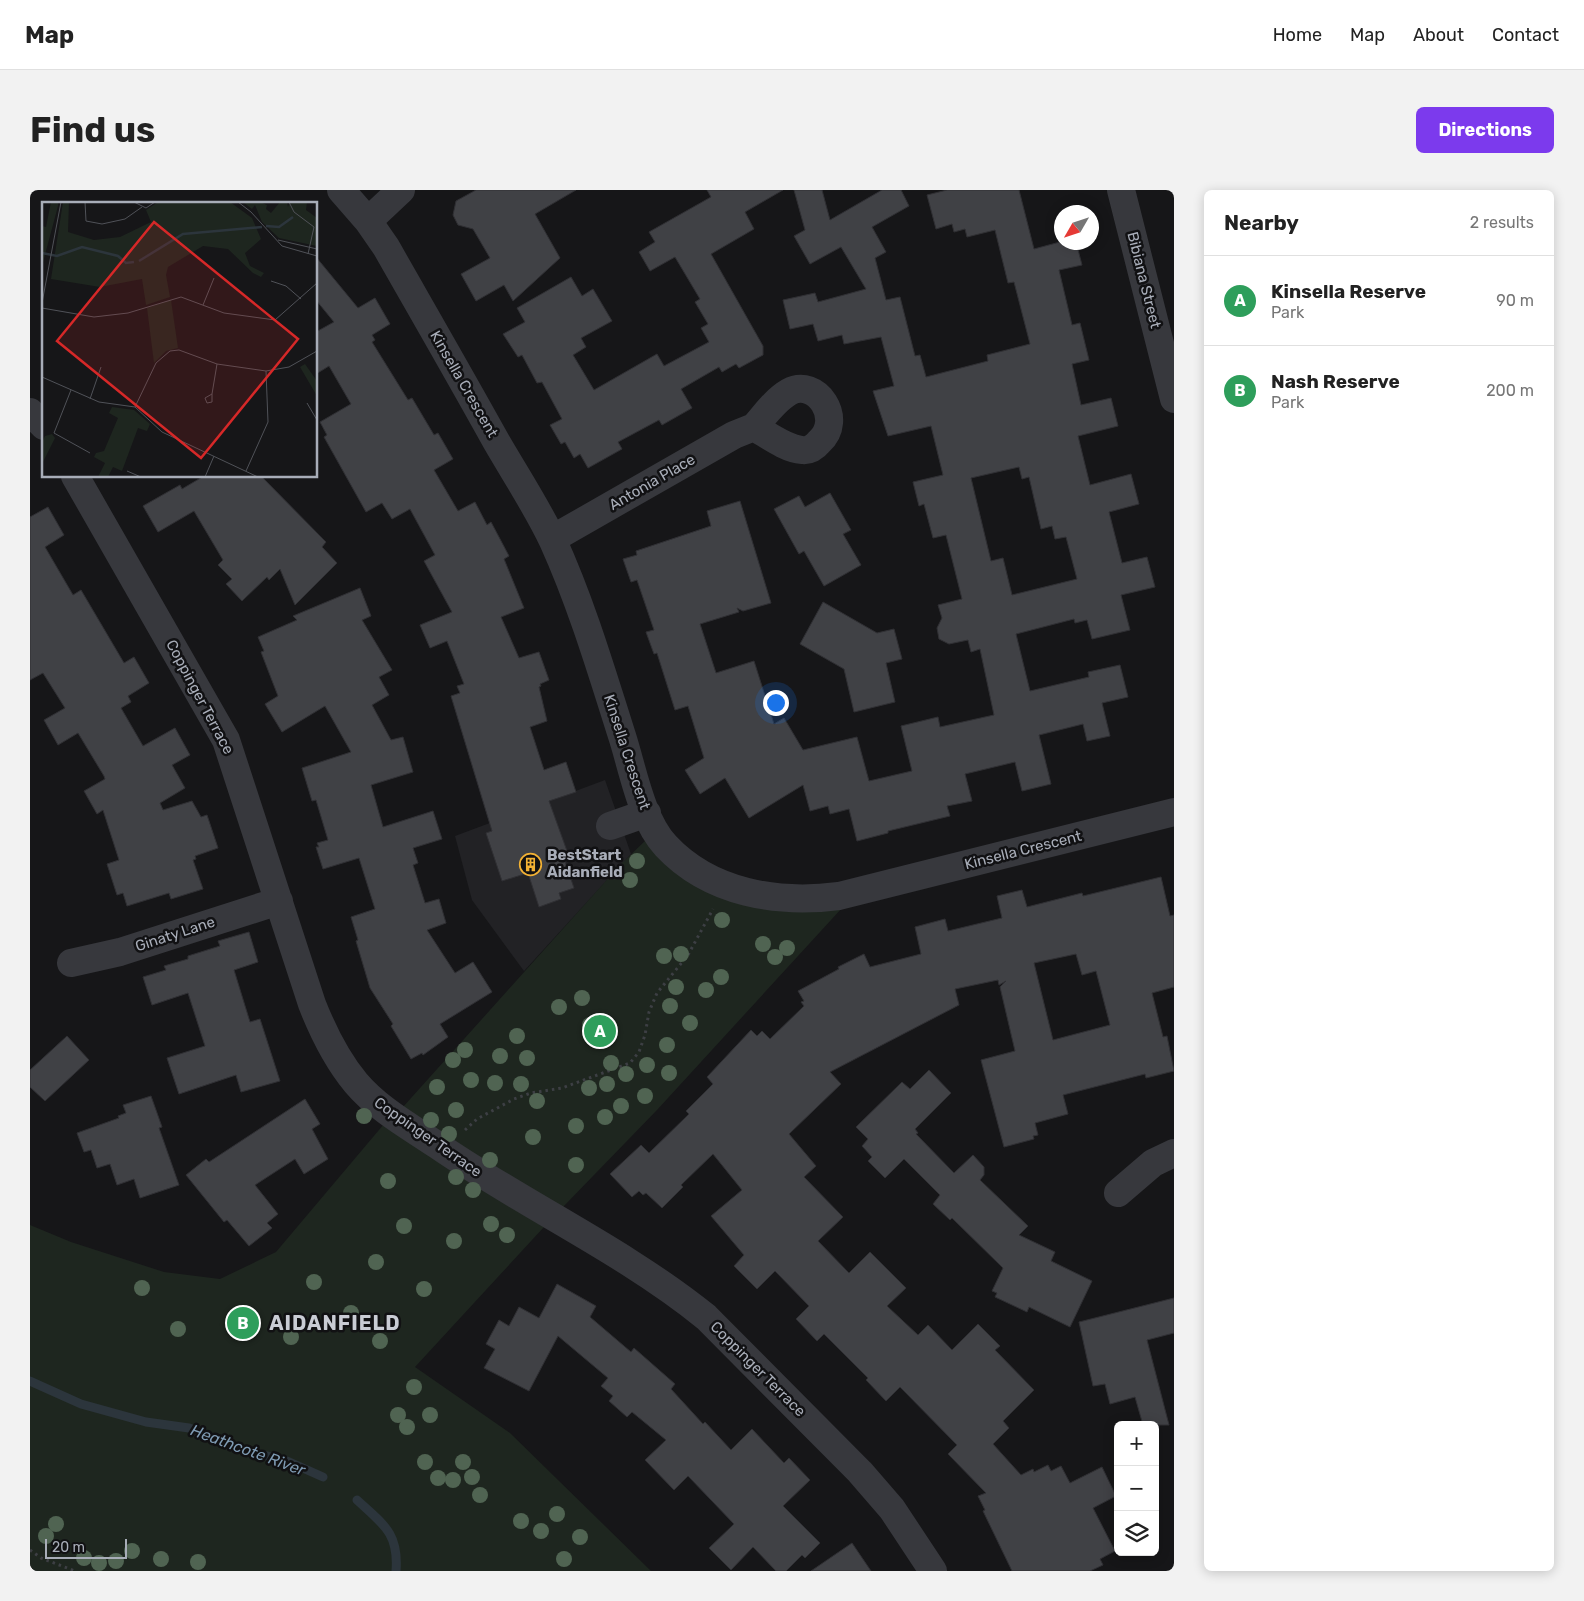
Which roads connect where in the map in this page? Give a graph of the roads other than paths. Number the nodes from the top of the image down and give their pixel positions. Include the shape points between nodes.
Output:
1 (341, 190) edge
2 (401, 190) edge
3 (1121, 190) edge
4 (368, 221) junction
5 (1174, 399) edge
6 (30, 412) edge
7 (42, 424) edge
8 (754, 428) dead end
9 (76, 478) edge
10 (552, 539) junction
11 (1174, 812) edge
12 (647, 814) junction
13 (610, 826) dead end
14 (279, 901) junction
15 (71, 963) dead end
16 (1174, 1153) edge
17 (1118, 1193) dead end
18 (933, 1571) edge

1 - 4 street, Kinsella Crescent
2 - 4 street
3 - 5 street, Bibiana Street
4 - 10 street, Kinsella Crescent via 386,247
6 - 7 street
8 - 10 street, Antonia Place via 734,435
9 - 14 street, Coppinger Terrace via 226,740
10 - 12 street, Kinsella Crescent via 586,624
11 - 12 street, Kinsella Crescent via 839,896 808,900 722,885 700,875 663,844
12 - 13 street
14 - 15 street, Ginaty Lane via 120,952
14 - 18 street, Coppinger Terrace via 322,1029 338,1059 377,1105 448,1153 679,1295 706,1317 860,1472 898,1517
16 - 17 street via 1153,1163

